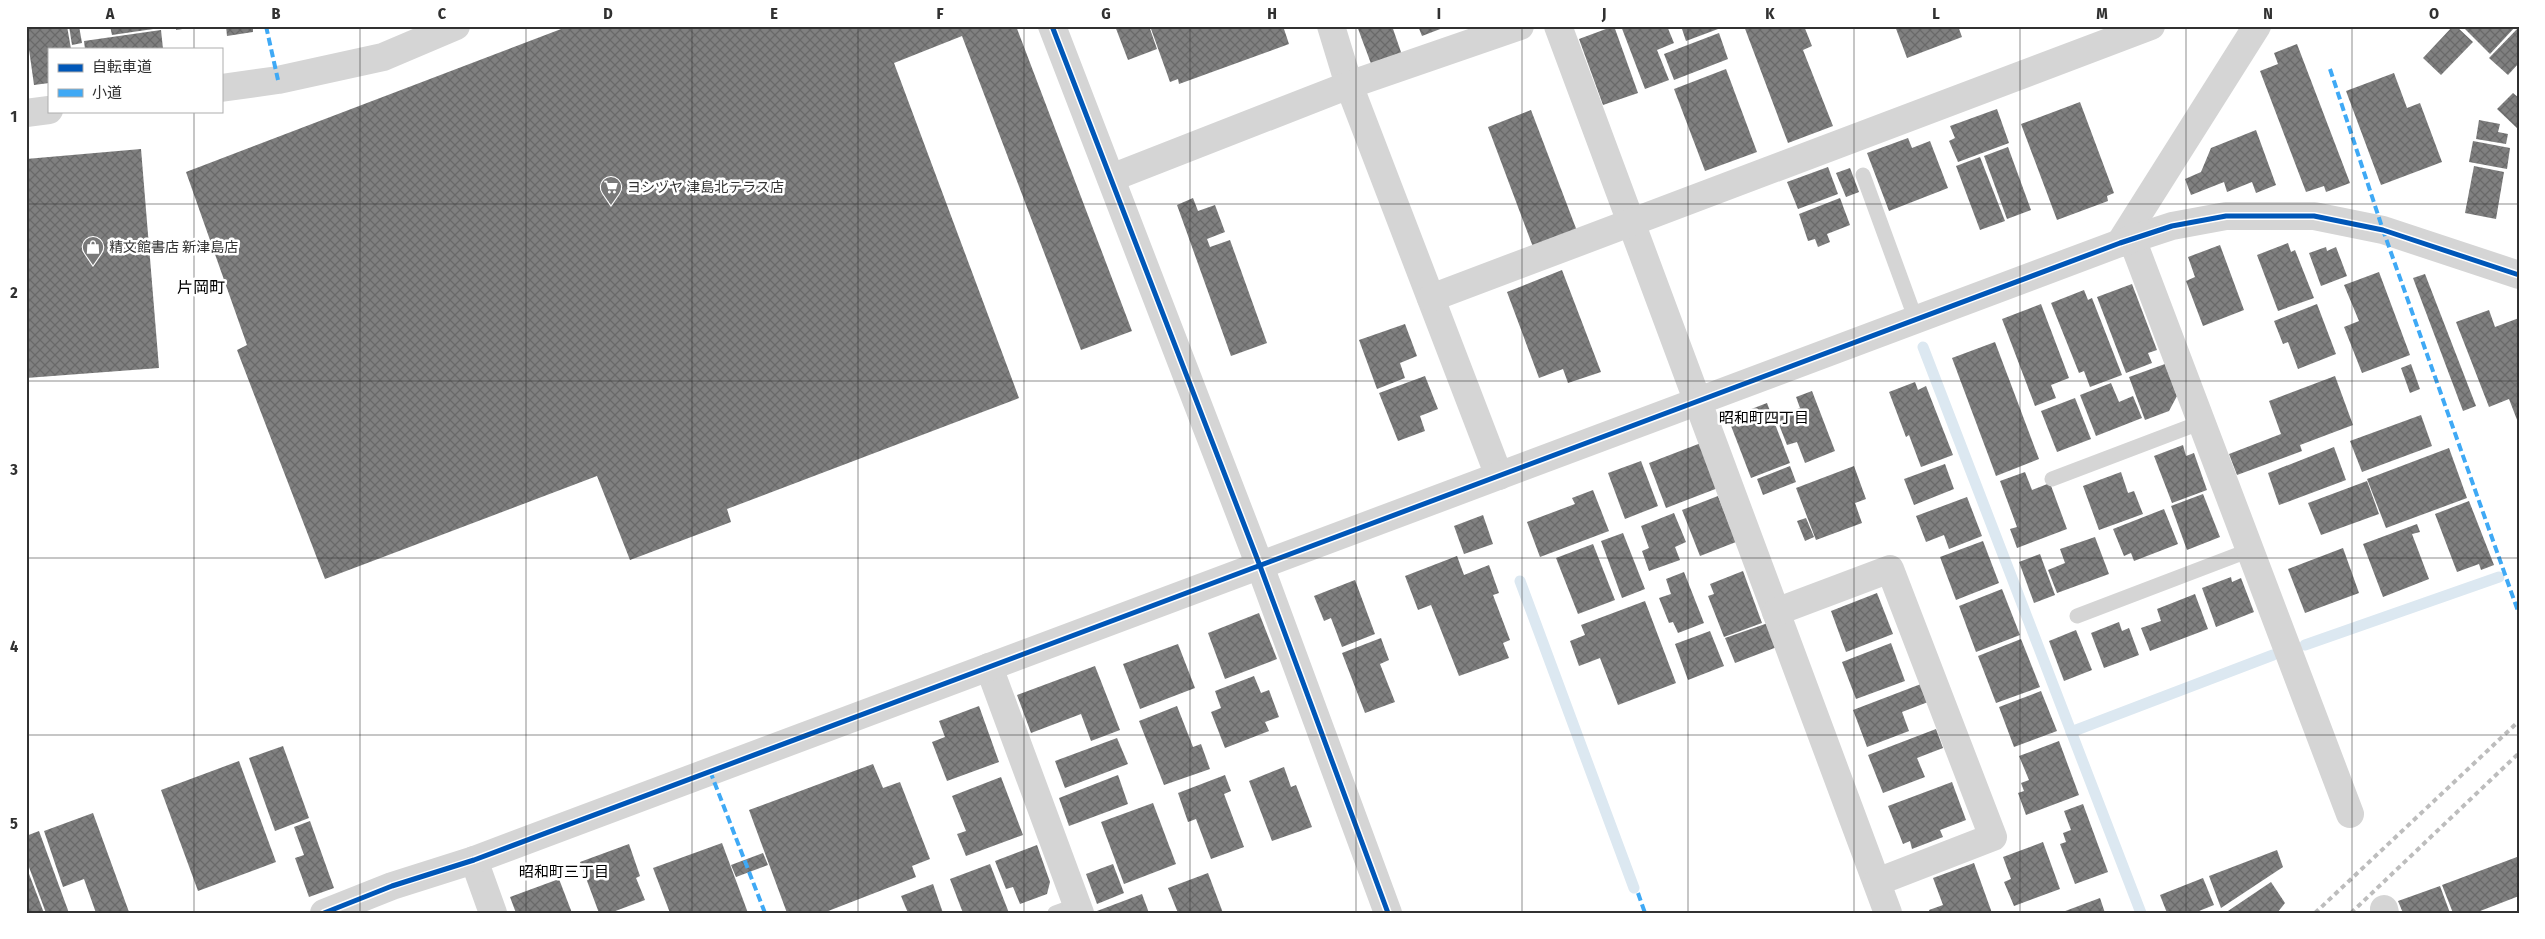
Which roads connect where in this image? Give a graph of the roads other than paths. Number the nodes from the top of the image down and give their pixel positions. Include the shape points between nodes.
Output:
1 (456, 26) edge
2 (1052, 26) edge
3 (1331, 26) edge
4 (1520, 26) edge
5 (1558, 26) edge
6 (2151, 26) edge
7 (2257, 26) edge
8 (1349, 85) junction
9 (222, 88) edge
10 (48, 110) edge
11 (26, 113) edge
12 (1863, 175) dead end
13 (1111, 178) junction
14 (1631, 224) junction
15 (2126, 241) junction
16 (2519, 275) edge
17 (1431, 298) junction
18 (1916, 320) junction
19 (1698, 402) junction
20 (2202, 422) junction
21 (1498, 476) junction
22 (2052, 479) dead end
23 (2250, 550) junction
24 (1260, 566) junction
25 (1776, 612) junction
26 (2077, 616) dead end
27 (989, 667) junction
28 (2350, 814) dead end
29 (474, 860) junction
30 (1877, 882) junction
31 (1070, 910) edge
32 (324, 913) edge
33 (493, 913) edge
34 (1388, 913) edge
35 (1888, 913) edge

1 - 9 street via 383,58
2 - 13 street
3 - 8 street
4 - 8 street
5 - 14 street
6 - 14 street
7 - 15 street
8 - 13 street
8 - 17 street
10 - 11 street
12 - 18 lane
13 - 24 street
14 - 17 street
14 - 19 street
15 - 16 street via 2172,226 2226,216 2314,216 2383,230
15 - 18 street
15 - 20 street
17 - 21 street
18 - 19 street
19 - 21 street
19 - 25 street
20 - 22 lane
20 - 23 street
21 - 24 street
23 - 26 lane
23 - 28 street
24 - 27 street
24 - 34 street
25 - 30 street
25 - 30 street via 1890,568 1993,837
27 - 29 street
27 - 31 street
29 - 32 street via 392,886
29 - 33 street
30 - 35 street

